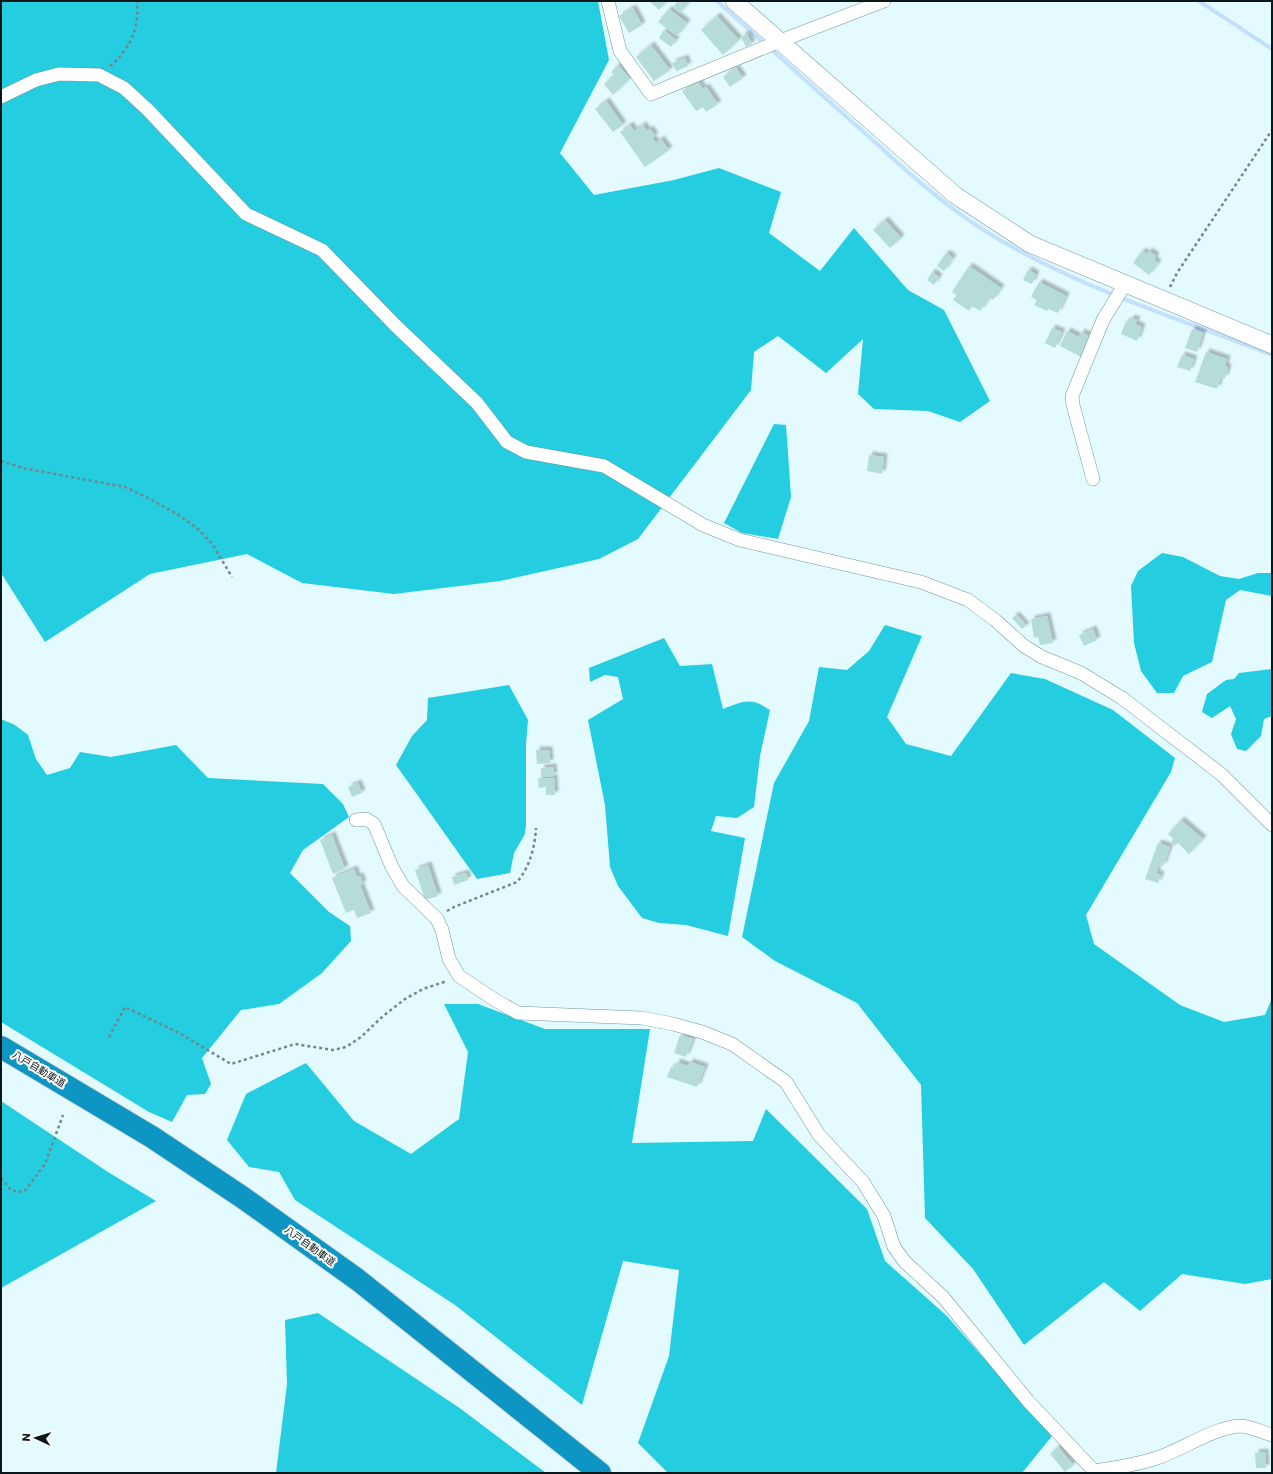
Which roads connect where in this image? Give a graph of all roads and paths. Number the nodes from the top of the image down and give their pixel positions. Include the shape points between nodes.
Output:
1 (137, 1) edge
2 (608, 1) edge
3 (734, 1) edge
4 (884, 1) edge
5 (780, 41) junction
6 (99, 75) junction
7 (1, 97) edge
8 (1272, 130) edge
9 (1125, 284) junction
10 (1163, 300) junction
11 (1272, 345) edge
12 (1, 461) edge
13 (1094, 479) dead end
14 (232, 578) dead end
15 (356, 820) dead end
16 (1272, 825) edge
17 (536, 828) dead end
18 (437, 919) junction
19 (459, 976) junction
20 (109, 1037) dead end
21 (1, 1047) edge
22 (63, 1115) dead end
23 (1, 1178) edge
24 (1272, 1435) edge
25 (600, 1473) edge

1 - 6 path via 133,36 118,60
2 - 5 street via 620,51 651,94
3 - 5 street
4 - 5 street
5 - 9 street via 955,195 1030,244
6 - 7 street via 59,74 36,80
6 - 16 street via 124,88 148,110 246,214 322,250 396,326 477,403 507,442 526,452 604,466 703,525 740,540 921,582 968,600 1024,646 1042,657 1081,673 1122,698 1221,774
8 - 10 path via 1177,273
9 - 10 street
9 - 13 street via 1103,320 1072,396 1072,405
10 - 11 street
12 - 14 path via 23,468 125,487 150,499 197,528 213,545
15 - 18 street via 366,819 374,824 403,886
17 - 18 path via 530,860 523,876 517,882 454,907
18 - 19 street via 449,959
19 - 20 path via 423,989 405,999 362,1037 346,1047 333,1050 295,1044 231,1064 179,1033 125,1007
19 - 24 street via 518,1013 642,1018 702,1032 732,1044 786,1082 819,1135 863,1182 884,1216 894,1247 905,1262 943,1297 1028,1401 1094,1471 1124,1467 1158,1458 1239,1426 1254,1428
21 - 25 highway, 八戸自動車道 via 152,1137 242,1197 358,1280
22 - 23 path via 45,1164 24,1192 12,1191

